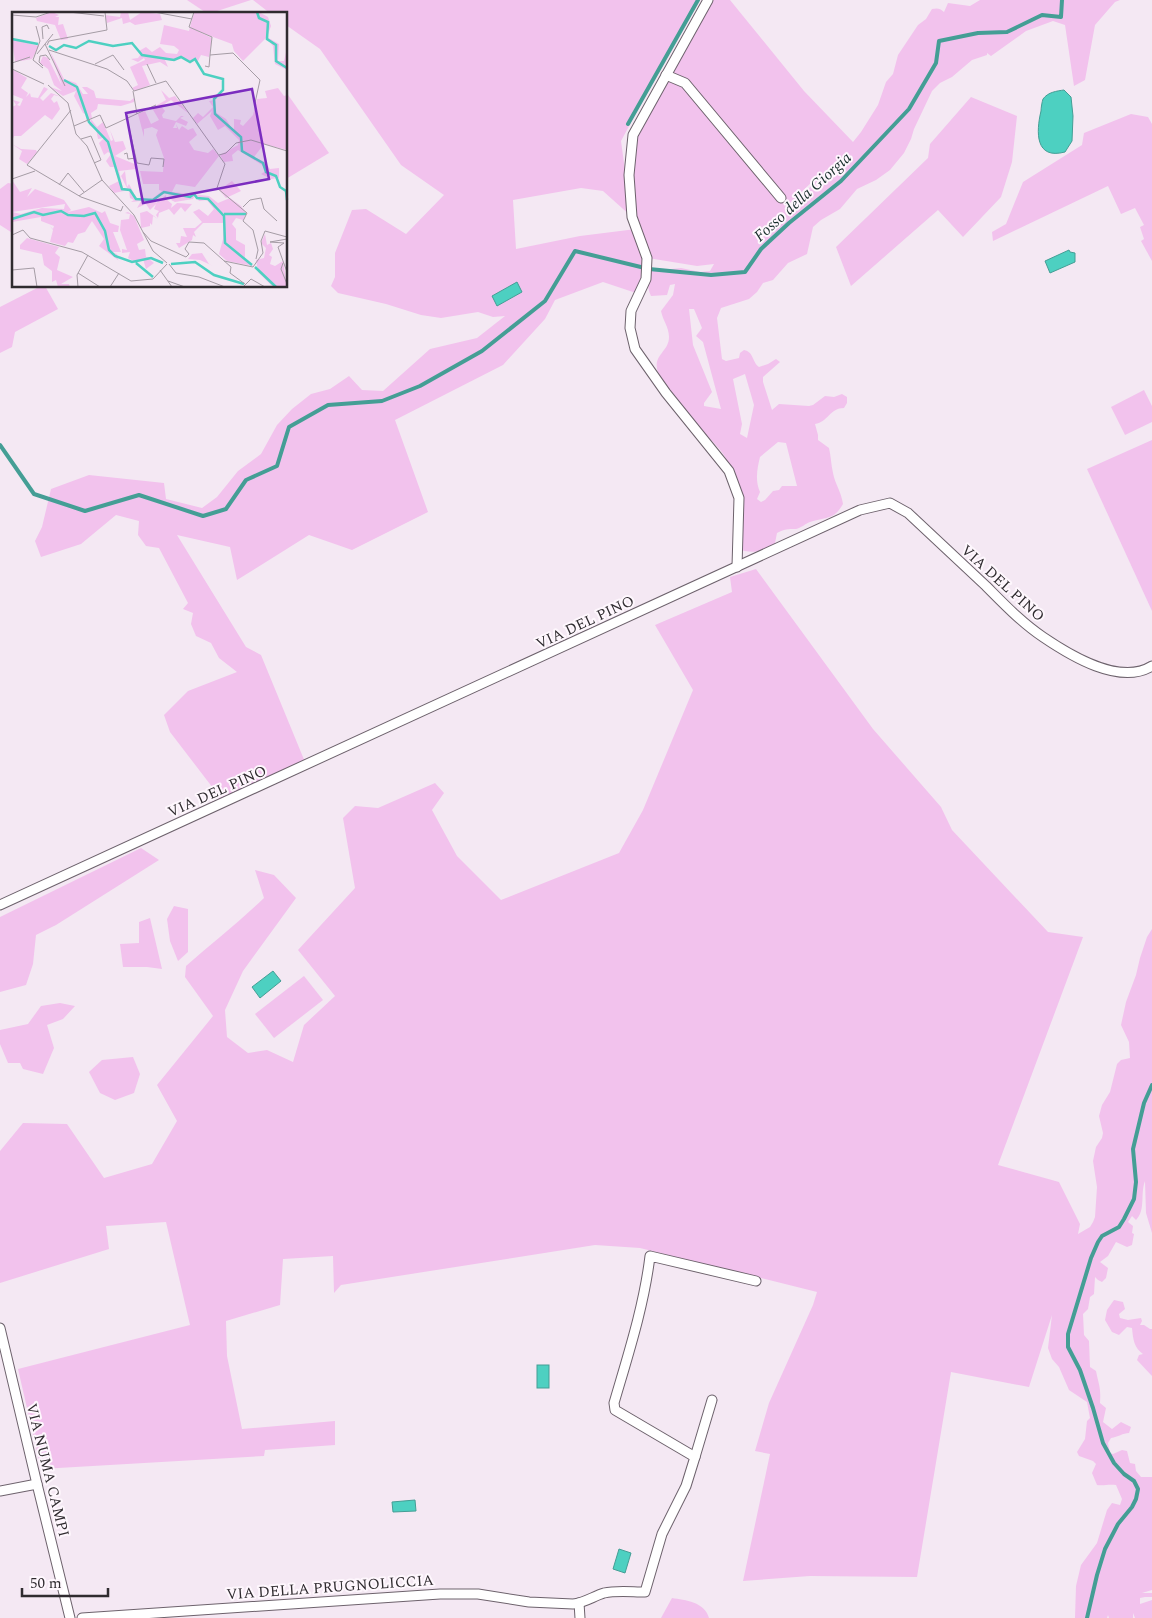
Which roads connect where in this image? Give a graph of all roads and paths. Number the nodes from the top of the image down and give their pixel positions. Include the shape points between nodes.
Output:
1 (708, 0) edge
2 (666, 75) junction
3 (781, 198) dead end
4 (737, 567) junction
5 (1152, 666) edge
6 (0, 905) edge
7 (756, 1280) dead end
8 (0, 1328) edge
9 (712, 1400) dead end
10 (695, 1457) junction
11 (37, 1484) junction
12 (0, 1491) edge
13 (580, 1603) junction
14 (70, 1618) edge
15 (82, 1618) edge
16 (580, 1618) edge

1 - 2 street
2 - 3 street via 685,83
2 - 4 street via 633,135 629,175 632,217 647,258 646,279 631,311 630,328 635,349 729,471 739,498
4 - 5 street, VIA DEL PINO via 860,510 890,503 908,512 1007,607 1043,636 1088,662 1115,672 1144,671
4 - 6 street, VIA DEL PINO
7 - 10 street via 650,1256 648,1277 614,1403 615,1410
8 - 11 street, VIA NUMA CAMPI
9 - 10 street, VIA DELLA PRUGNOLICCIA
10 - 13 street, VIA DELLA PRUGNOLICCIA via 686,1486 662,1534 646,1592 606,1593
11 - 12 street
11 - 14 street, VIA NUMA CAMPI
13 - 15 street, VIA DELLA PRUGNOLICCIA via 440,1594
13 - 16 street

